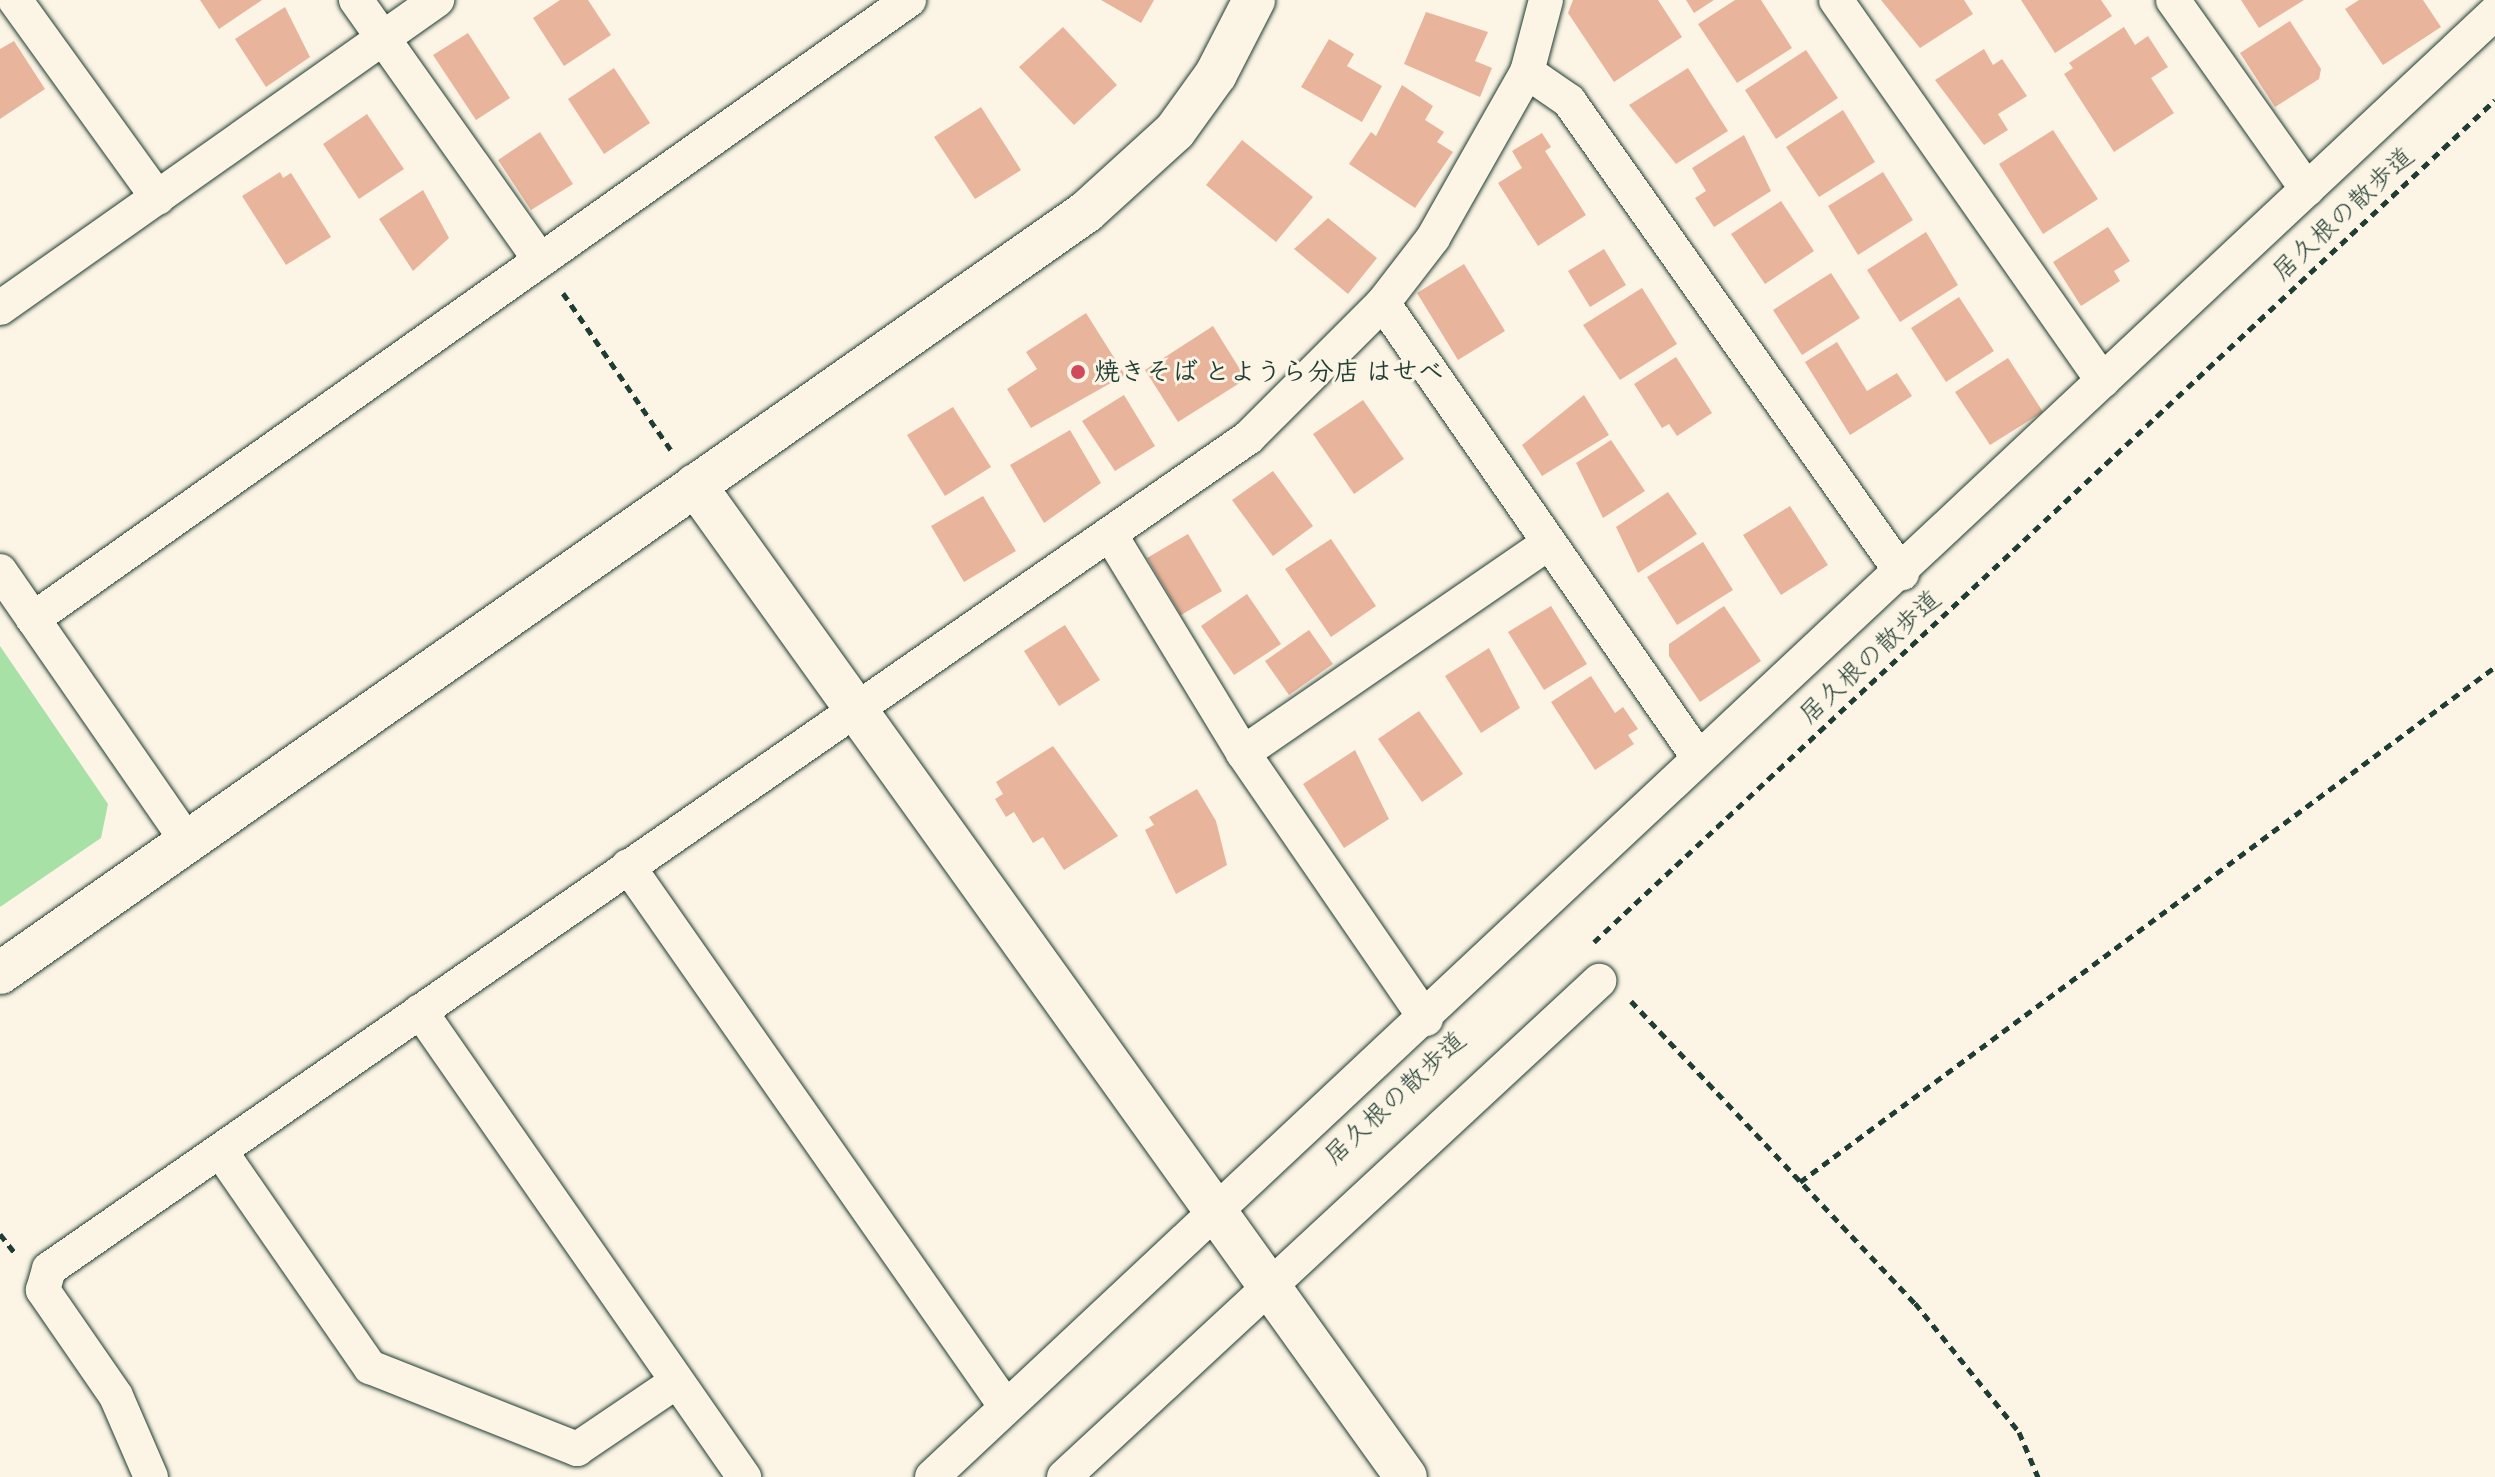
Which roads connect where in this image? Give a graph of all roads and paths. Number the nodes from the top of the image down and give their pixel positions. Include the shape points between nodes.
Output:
1 (15, 0) edge
2 (356, 0) edge
3 (437, 0) edge
4 (909, 0) edge
5 (1254, 0) edge
6 (1546, 0) edge
7 (1836, 0) edge
8 (2173, 0) edge
9 (2495, 13) edge
10 (382, 39) junction
11 (1527, 72) junction
12 (2495, 100) edge
13 (2307, 189) junction
14 (158, 198) junction
15 (540, 260) junction
16 (1383, 303) junction
17 (0, 308) edge
18 (2103, 381) junction
19 (695, 485) junction
20 (1110, 534) junction
21 (1546, 545) junction
22 (0, 571) edge
23 (1902, 573) junction
24 (33, 619) junction
25 (2495, 667) edge
26 (856, 712) junction
27 (1243, 753) junction
28 (1696, 754) junction
29 (188, 843) junction
30 (628, 866) junction
31 (1587, 949) dead end
32 (0, 973) edge
33 (1599, 981) joint
34 (420, 1011) junction
35 (1426, 1019) junction
36 (221, 1152) junction
37 (1800, 1182) junction
38 (1214, 1214) junction
39 (1267, 1287) junction
40 (676, 1382) junction
41 (1006, 1407) junction
42 (151, 1477) edge
43 (744, 1477) edge
44 (932, 1477) edge
45 (1064, 1477) edge
46 (1406, 1477) edge
47 (2038, 1477) edge

1 - 14 street
2 - 10 street
3 - 10 street
4 - 15 street
5 - 19 street via 1216,74 1175,131 1086,212
6 - 11 street
7 - 18 street
8 - 13 street
9 - 13 street
10 - 14 street
10 - 15 street
11 - 16 street via 1433,238
11 - 23 street via 1569,101
12 - 31 path, 居久根の散歩道
13 - 18 street
14 - 17 street
15 - 19 path
15 - 24 street
16 - 20 street via 1249,437
16 - 21 street
18 - 23 street
19 - 26 street
19 - 29 street
20 - 26 street
20 - 27 street
21 - 27 street
21 - 28 street
22 - 24 street
23 - 28 street
24 - 29 street
25 - 37 path
26 - 30 street
26 - 38 street
27 - 35 street
28 - 35 street
29 - 32 street
30 - 34 street
30 - 41 street
33 - 37 path via 1642,1008
33 - 39 street
34 - 36 street
34 - 40 street
35 - 38 street
36 - 40 street via 370,1367 577,1449
36 - 42 street via 49,1269 43,1290 116,1396
37 - 47 path via 1915,1303 2019,1432
38 - 39 street
38 - 41 street
39 - 45 street
39 - 46 street
40 - 43 street
41 - 44 street

